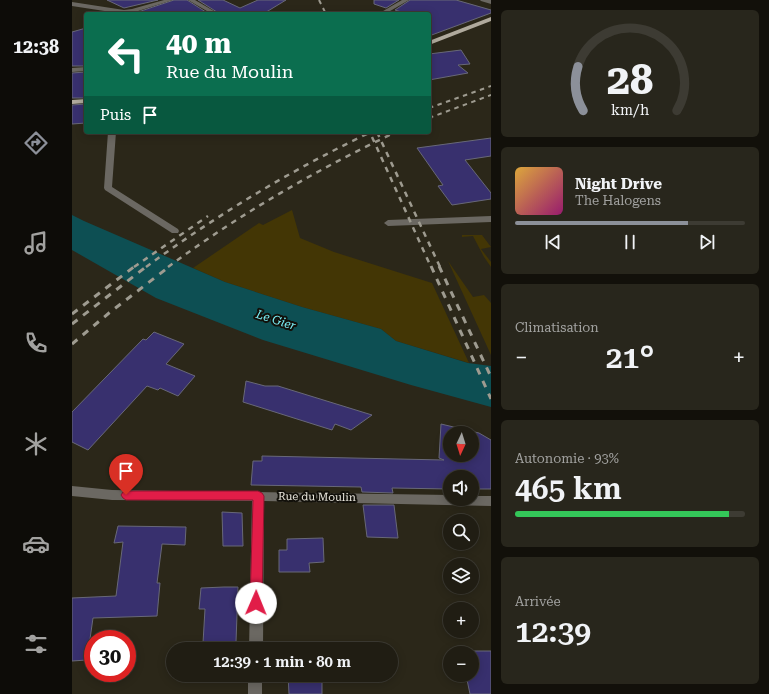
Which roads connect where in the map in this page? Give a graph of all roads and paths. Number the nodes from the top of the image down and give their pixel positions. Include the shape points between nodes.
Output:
1 (170, 0) edge
2 (191, 0) edge
3 (406, 0) edge
4 (483, 0) edge
5 (491, 2) edge
6 (81, 3) edge
7 (72, 4) edge
8 (212, 12) edge
9 (385, 12) edge
10 (491, 19) edge
11 (431, 42) edge
12 (84, 69) edge
13 (72, 70) edge
14 (84, 101) edge
15 (72, 102) edge
16 (112, 134) edge
17 (491, 219) edge
18 (388, 223) dead end
19 (175, 231) dead end
20 (72, 491) edge
21 (258, 496) junction
22 (491, 500) edge
23 (256, 642) edge
24 (255, 682) edge
25 (255, 694) edge

1 - 6 street via 128,12
2 - 8 street
3 - 9 street
4 - 5 street
6 - 7 street
10 - 11 main road
12 - 13 street
14 - 15 main road
16 - 19 street via 108,188
17 - 18 street
20 - 21 street, Rue du Moulin via 112,495
21 - 22 street, Rue du Moulin
21 - 23 street
24 - 25 street

